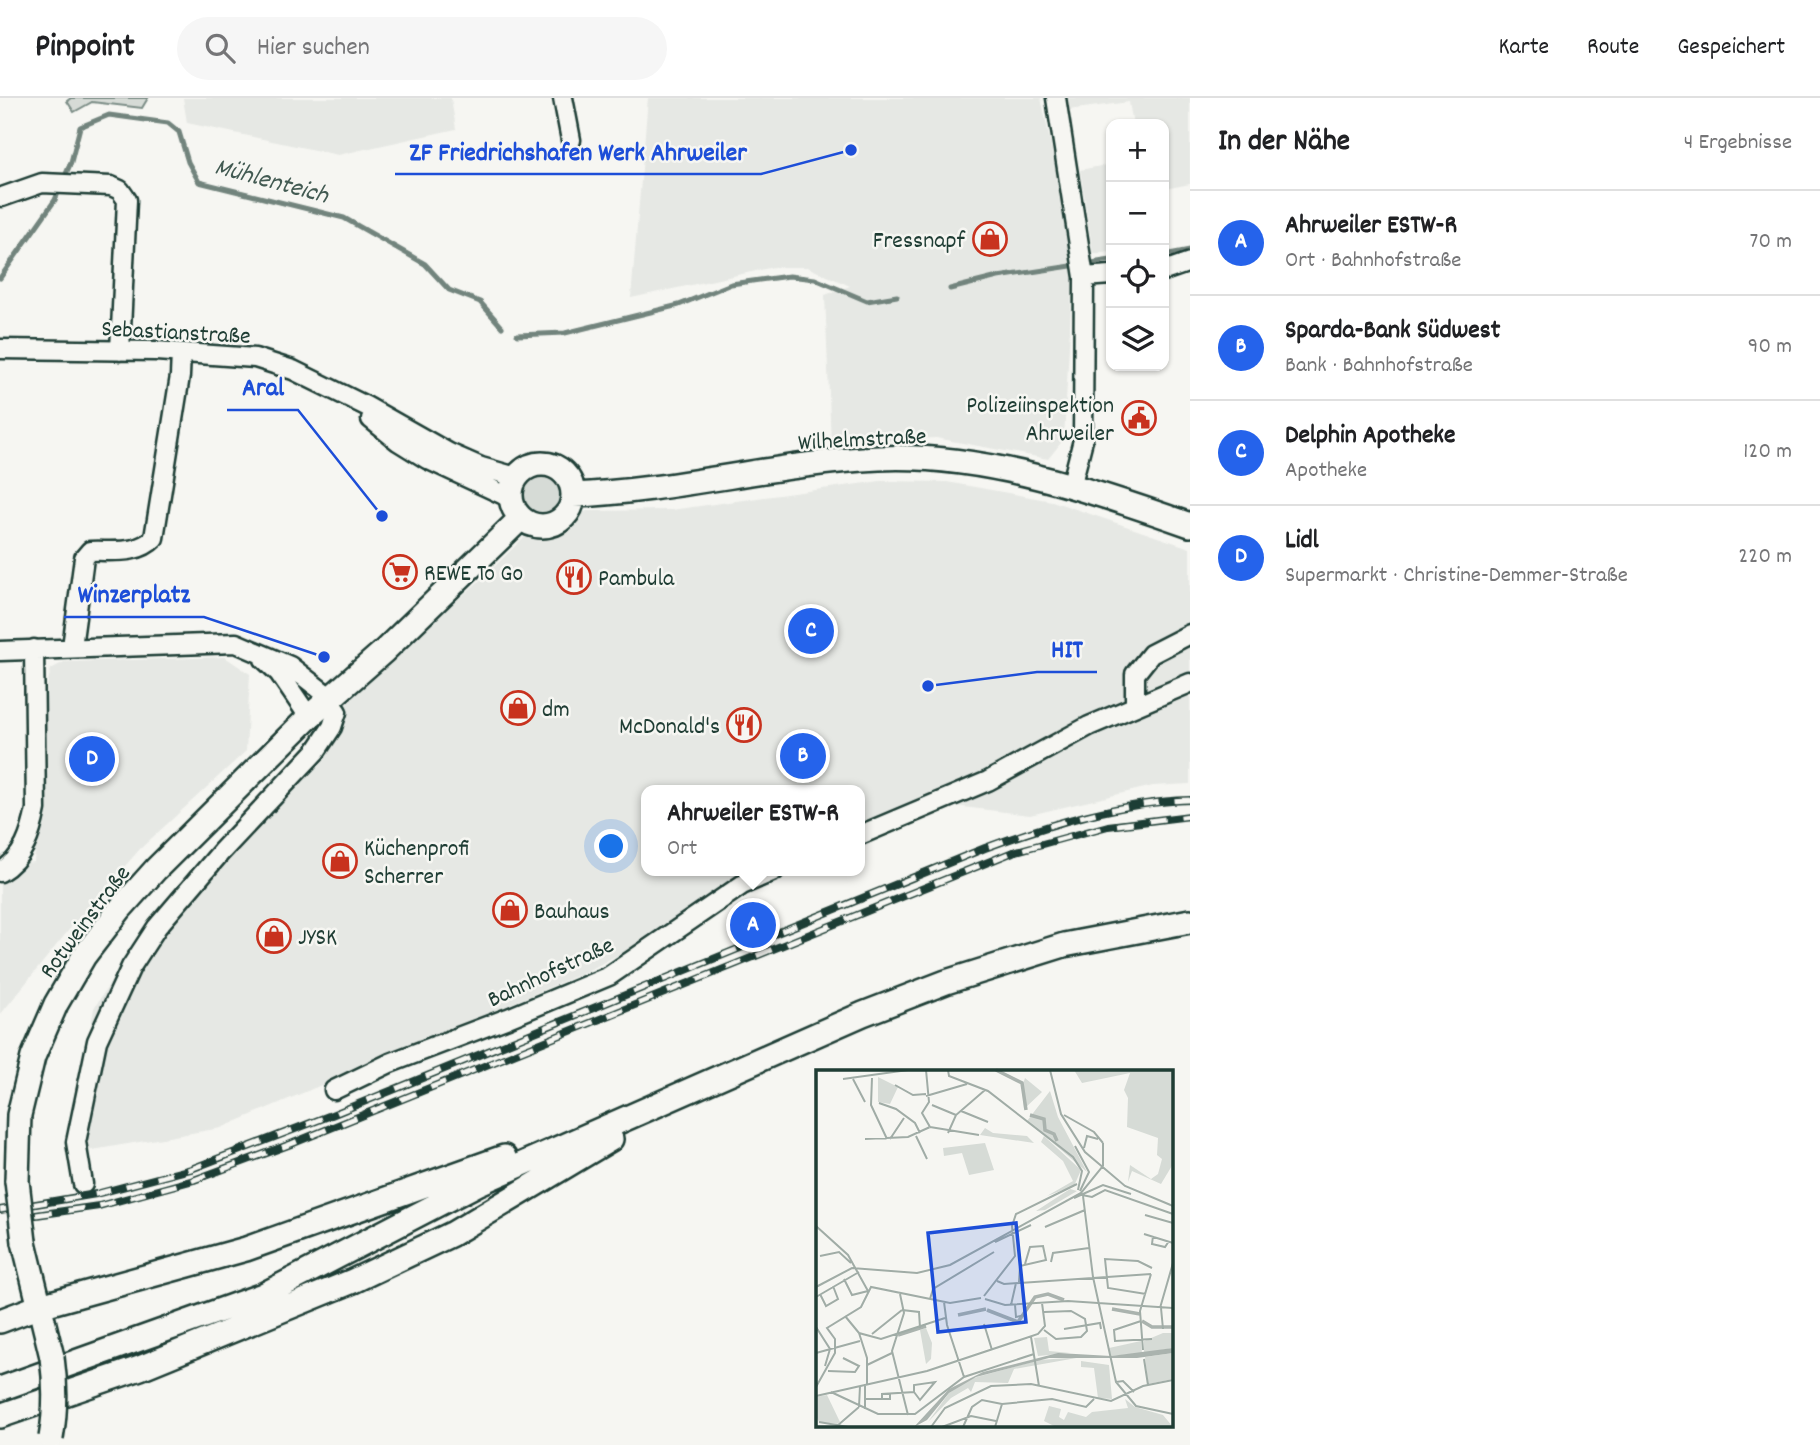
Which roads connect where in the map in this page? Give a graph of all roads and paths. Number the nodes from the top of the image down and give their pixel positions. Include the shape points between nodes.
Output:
1 (563, 98) edge
2 (1056, 98) edge
3 (571, 140) dead end
4 (2, 197) dead end
5 (1190, 262) edge
6 (1083, 268) junction
7 (1169, 269) edge
8 (1106, 274) edge
9 (0, 349) edge
10 (120, 351) junction
11 (181, 353) junction
12 (431, 452) junction
13 (519, 475) junction
14 (1071, 487) junction
15 (573, 495) junction
16 (516, 509) junction
17 (1190, 525) edge
18 (1190, 634) edge
19 (72, 648) junction
20 (34, 649) junction
21 (254, 649) junction
22 (0, 651) edge
23 (1190, 683) edge
24 (328, 699) junction
25 (1135, 706) junction
26 (309, 717) junction
27 (865, 833) edge
28 (0, 872) edge
29 (763, 876) edge
30 (1190, 921) edge
31 (695, 1089) junction
32 (334, 1090) dead end
33 (83, 1184) dead end
34 (40, 1306) junction
35 (0, 1321) edge
36 (0, 1389) edge
37 (0, 1416) edge
38 (50, 1441) edge

1 - 3 street
2 - 6 street
4 - 10 street via 42,183 120,190 127,200
5 - 7 street
6 - 8 street
6 - 14 street via 1083,440
9 - 10 street, Sebastianstraße
10 - 11 street, Sebastianstraße
11 - 12 street, Sebastianstraße via 255,358 293,370 366,406
11 - 19 street via 154,538 136,550 90,551 84,558
12 - 13 street, Sebastianstraße
12 - 16 street, Sebastianstraße via 502,494
13 - 15 main road via 537,465 548,465 566,476
13 - 16 main road via 513,487
14 - 15 main road, Wilhelmstraße via 948,460 879,458 614,494
14 - 17 main road, Wilhelmstraße
15 - 16 main road via 566,514 550,525 539,526
16 - 24 main road, Rotweinstraße via 384,651
18 - 25 street via 1151,654 1135,674
19 - 20 street
19 - 21 street via 236,643
20 - 22 street
20 - 28 street via 36,809 31,834 21,852
21 - 24 street via 290,666
21 - 26 street via 279,673
23 - 25 street
24 - 26 main road, Rotweinstraße
24 - 33 street via 337,712 325,739 157,927 131,967 97,1041 76,1142
25 - 27 street via 988,781
26 - 34 main road, Rotweinstraße, bridge via 120,909 84,956 56,1004 33,1057 19,1115 17,1181 24,1242
29 - 32 street, Bahnhofstraße via 742,885 609,976
30 - 31 main road via 1064,945 946,982
31 - 34 main road via 246,1249
31 - 36 main road via 477,1184 263,1294
31 - 37 main road via 452,1234 353,1281 140,1368
34 - 35 main road
34 - 38 main road, Rotweinstraße, bridge via 56,1387

